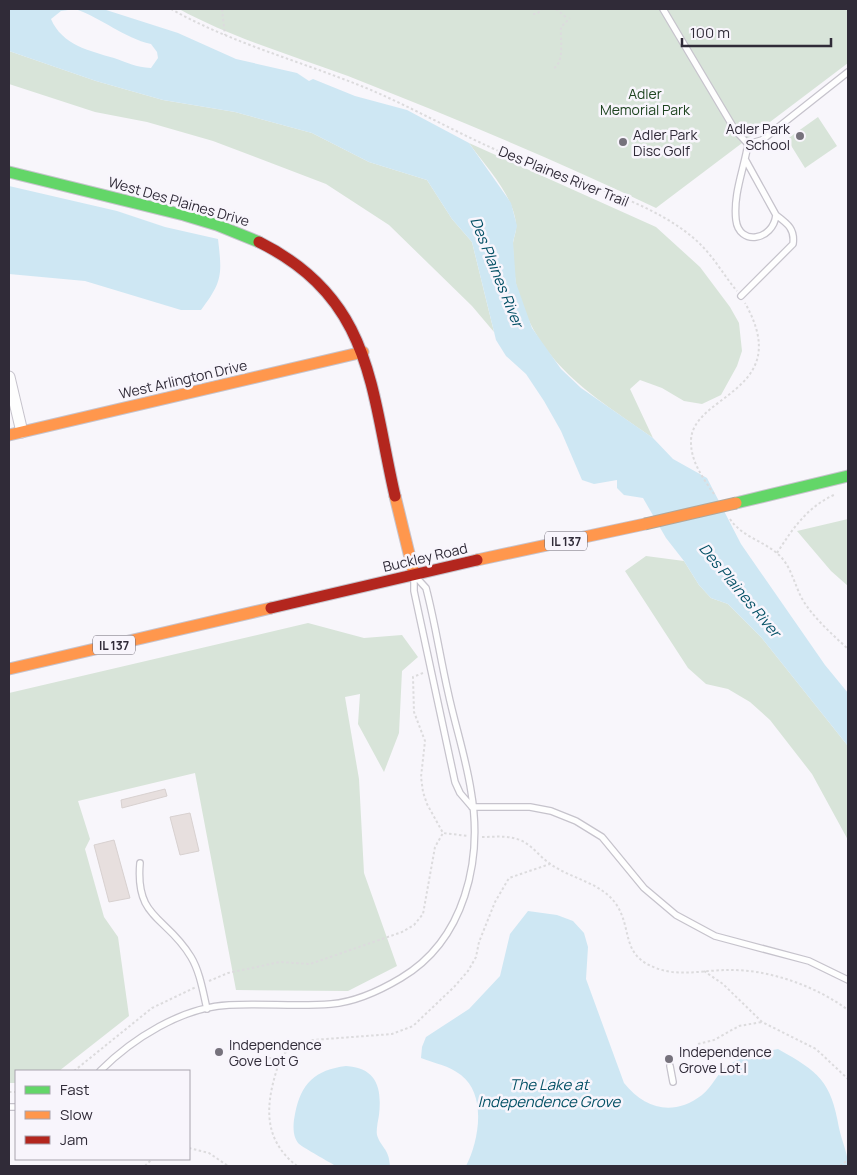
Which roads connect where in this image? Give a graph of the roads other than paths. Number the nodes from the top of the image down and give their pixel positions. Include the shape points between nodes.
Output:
1 (663, 9) edge
2 (848, 72) edge
3 (748, 144) junction
4 (745, 159) junction
5 (9, 172) edge
6 (776, 215) junction
7 (741, 296) road end
8 (363, 352) junction
9 (9, 377) edge
10 (22, 432) junction
11 (9, 435) edge
12 (848, 476) edge
13 (414, 574) junction
14 (436, 630) junction
15 (424, 633) junction
16 (9, 669) edge
17 (472, 807) junction
18 (140, 863) dead end
19 (848, 980) edge
20 (207, 1009) junction
21 (670, 1066) dead end
22 (101, 1070) edge
23 (673, 1082) dead end

1 - 3 lane via 735,130
2 - 3 lane via 762,140
3 - 4 lane
4 - 6 lane
4 - 6 lane via 740,171 738,228 750,237 764,235 775,224
5 - 8 street, West Des Plaines Drive via 189,217 262,242 296,263 324,286 346,315
6 - 7 lane via 790,226 794,234 793,244
8 - 10 street, West Arlington Drive
8 - 13 street, West Des Plaines Drive
9 - 10 street
10 - 11 street, West Arlington Drive
12 - 13 street, Buckley Road / IL 137, bridge
13 - 14 lane via 426,588
13 - 15 lane via 414,591
13 - 16 street, Buckley Road / IL 137
14 - 15 lane
14 - 17 lane via 472,792
15 - 17 lane via 455,782
17 - 19 lane via 530,807 576,821 602,837 644,888 676,915 714,936 809,961
17 - 20 lane via 473,863 463,904 446,936 412,971 374,992 332,1004 226,1005
18 - 20 lane via 139,889 144,902 192,958
20 - 22 lane via 167,1024
21 - 23 lane

